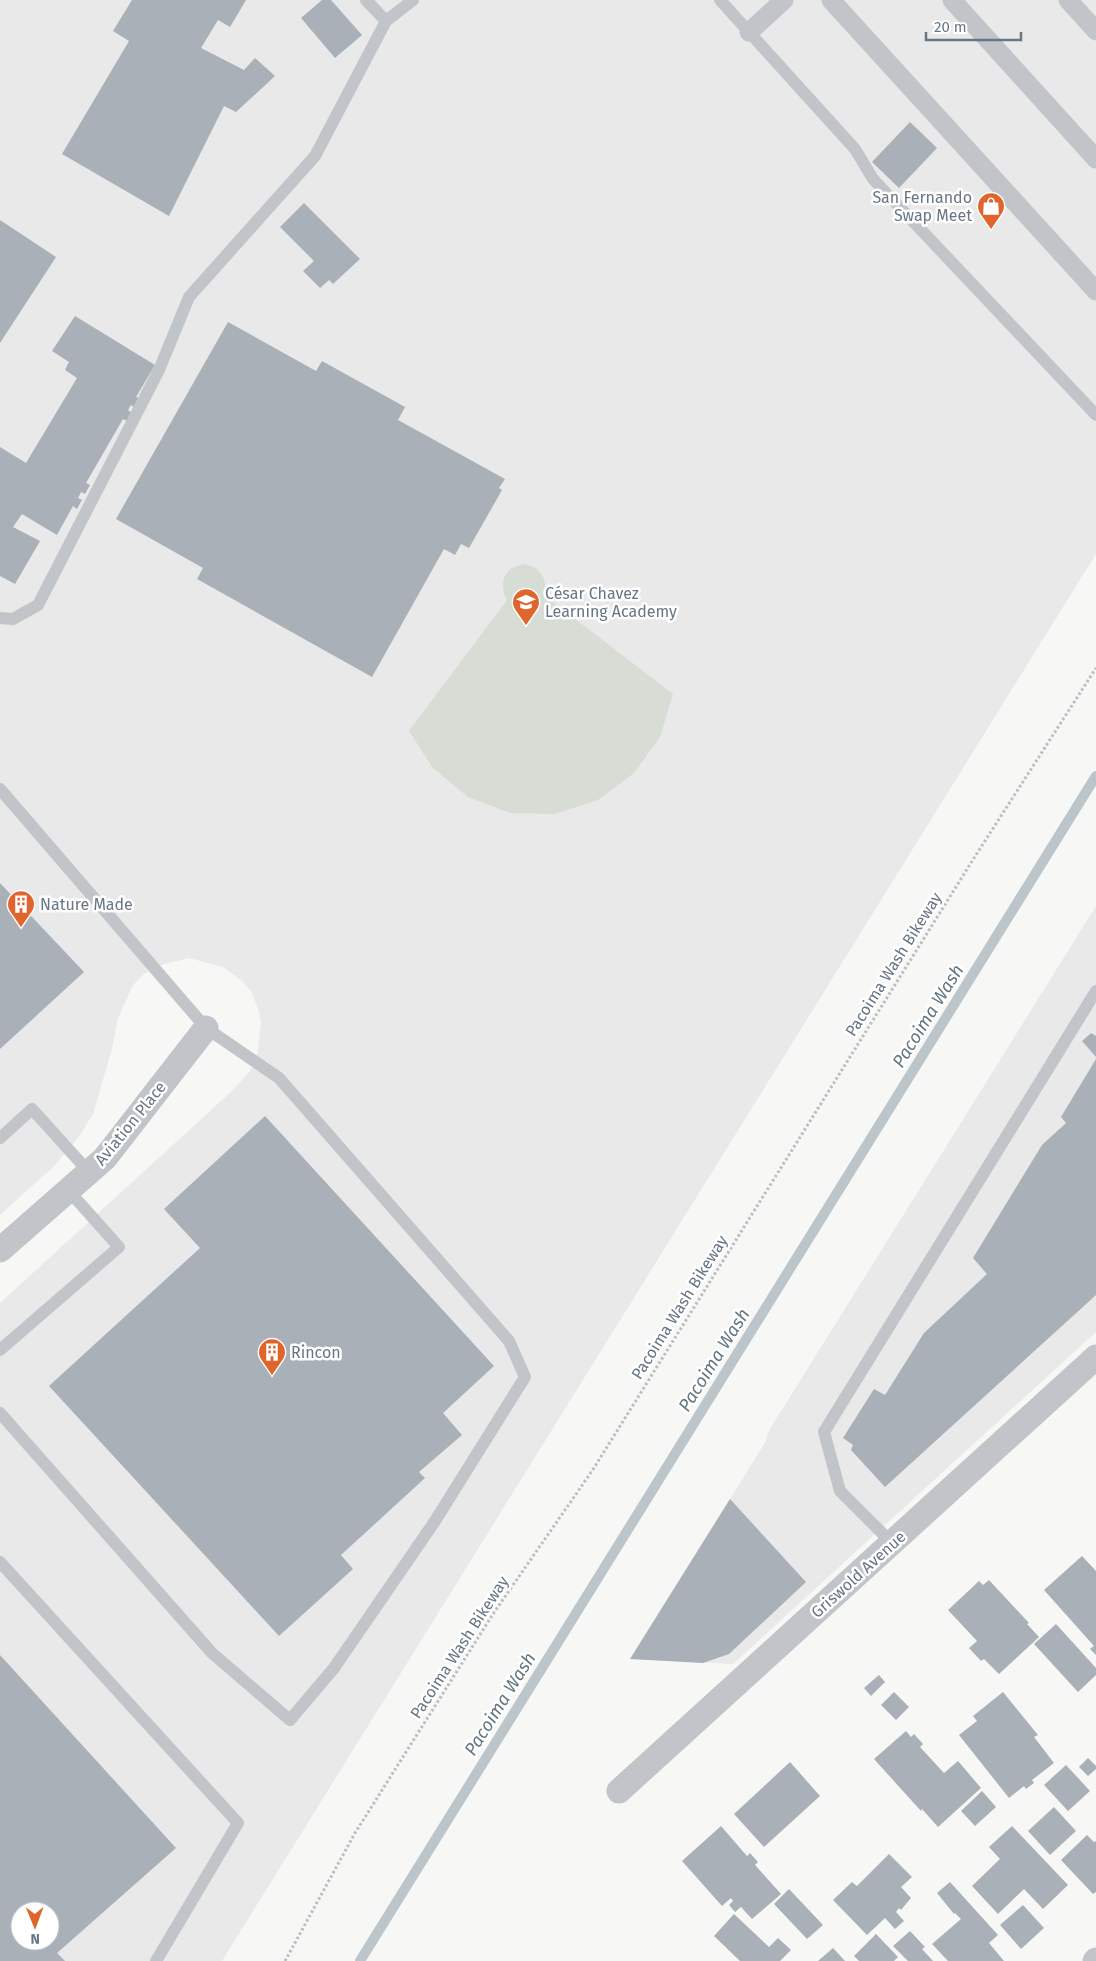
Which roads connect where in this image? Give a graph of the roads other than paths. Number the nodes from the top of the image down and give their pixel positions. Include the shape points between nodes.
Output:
1 (366, 0) edge
2 (413, 0) edge
3 (720, 0) edge
4 (784, 0) edge
5 (831, 0) edge
6 (952, 0) edge
7 (1068, 0) edge
8 (386, 21) junction
9 (1096, 31) edge
10 (749, 32) junction
11 (1096, 158) edge
12 (1096, 291) edge
13 (1096, 415) edge
14 (0, 618) edge
15 (2, 791) edge
16 (1096, 991) edge
17 (206, 1028) junction
18 (0, 1138) edge
19 (89, 1172) junction
20 (68, 1190) junction
21 (0, 1250) edge
22 (0, 1350) edge
23 (1096, 1357) edge
24 (0, 1413) edge
25 (892, 1543) junction
26 (0, 1562) edge
27 (619, 1791) dead end
28 (156, 1961) edge

1 - 8 lane
2 - 8 lane
3 - 10 lane
4 - 10 street
5 - 12 street
6 - 11 street
7 - 9 street
8 - 14 lane via 315,156 189,297 160,370 38,605 13,619
10 - 13 lane via 855,149 873,179
15 - 17 lane
16 - 25 lane via 824,1432 840,1491
17 - 19 street, Aviation Place via 105,1158
17 - 24 lane via 279,1078 509,1342 525,1377 435,1521 340,1660 290,1720 212,1653
18 - 19 lane via 32,1109
19 - 20 street, Aviation Place
20 - 21 street, Aviation Place
20 - 22 lane via 119,1247
23 - 25 street, Griswold Avenue
25 - 27 street, Griswold Avenue
26 - 28 lane via 238,1824

